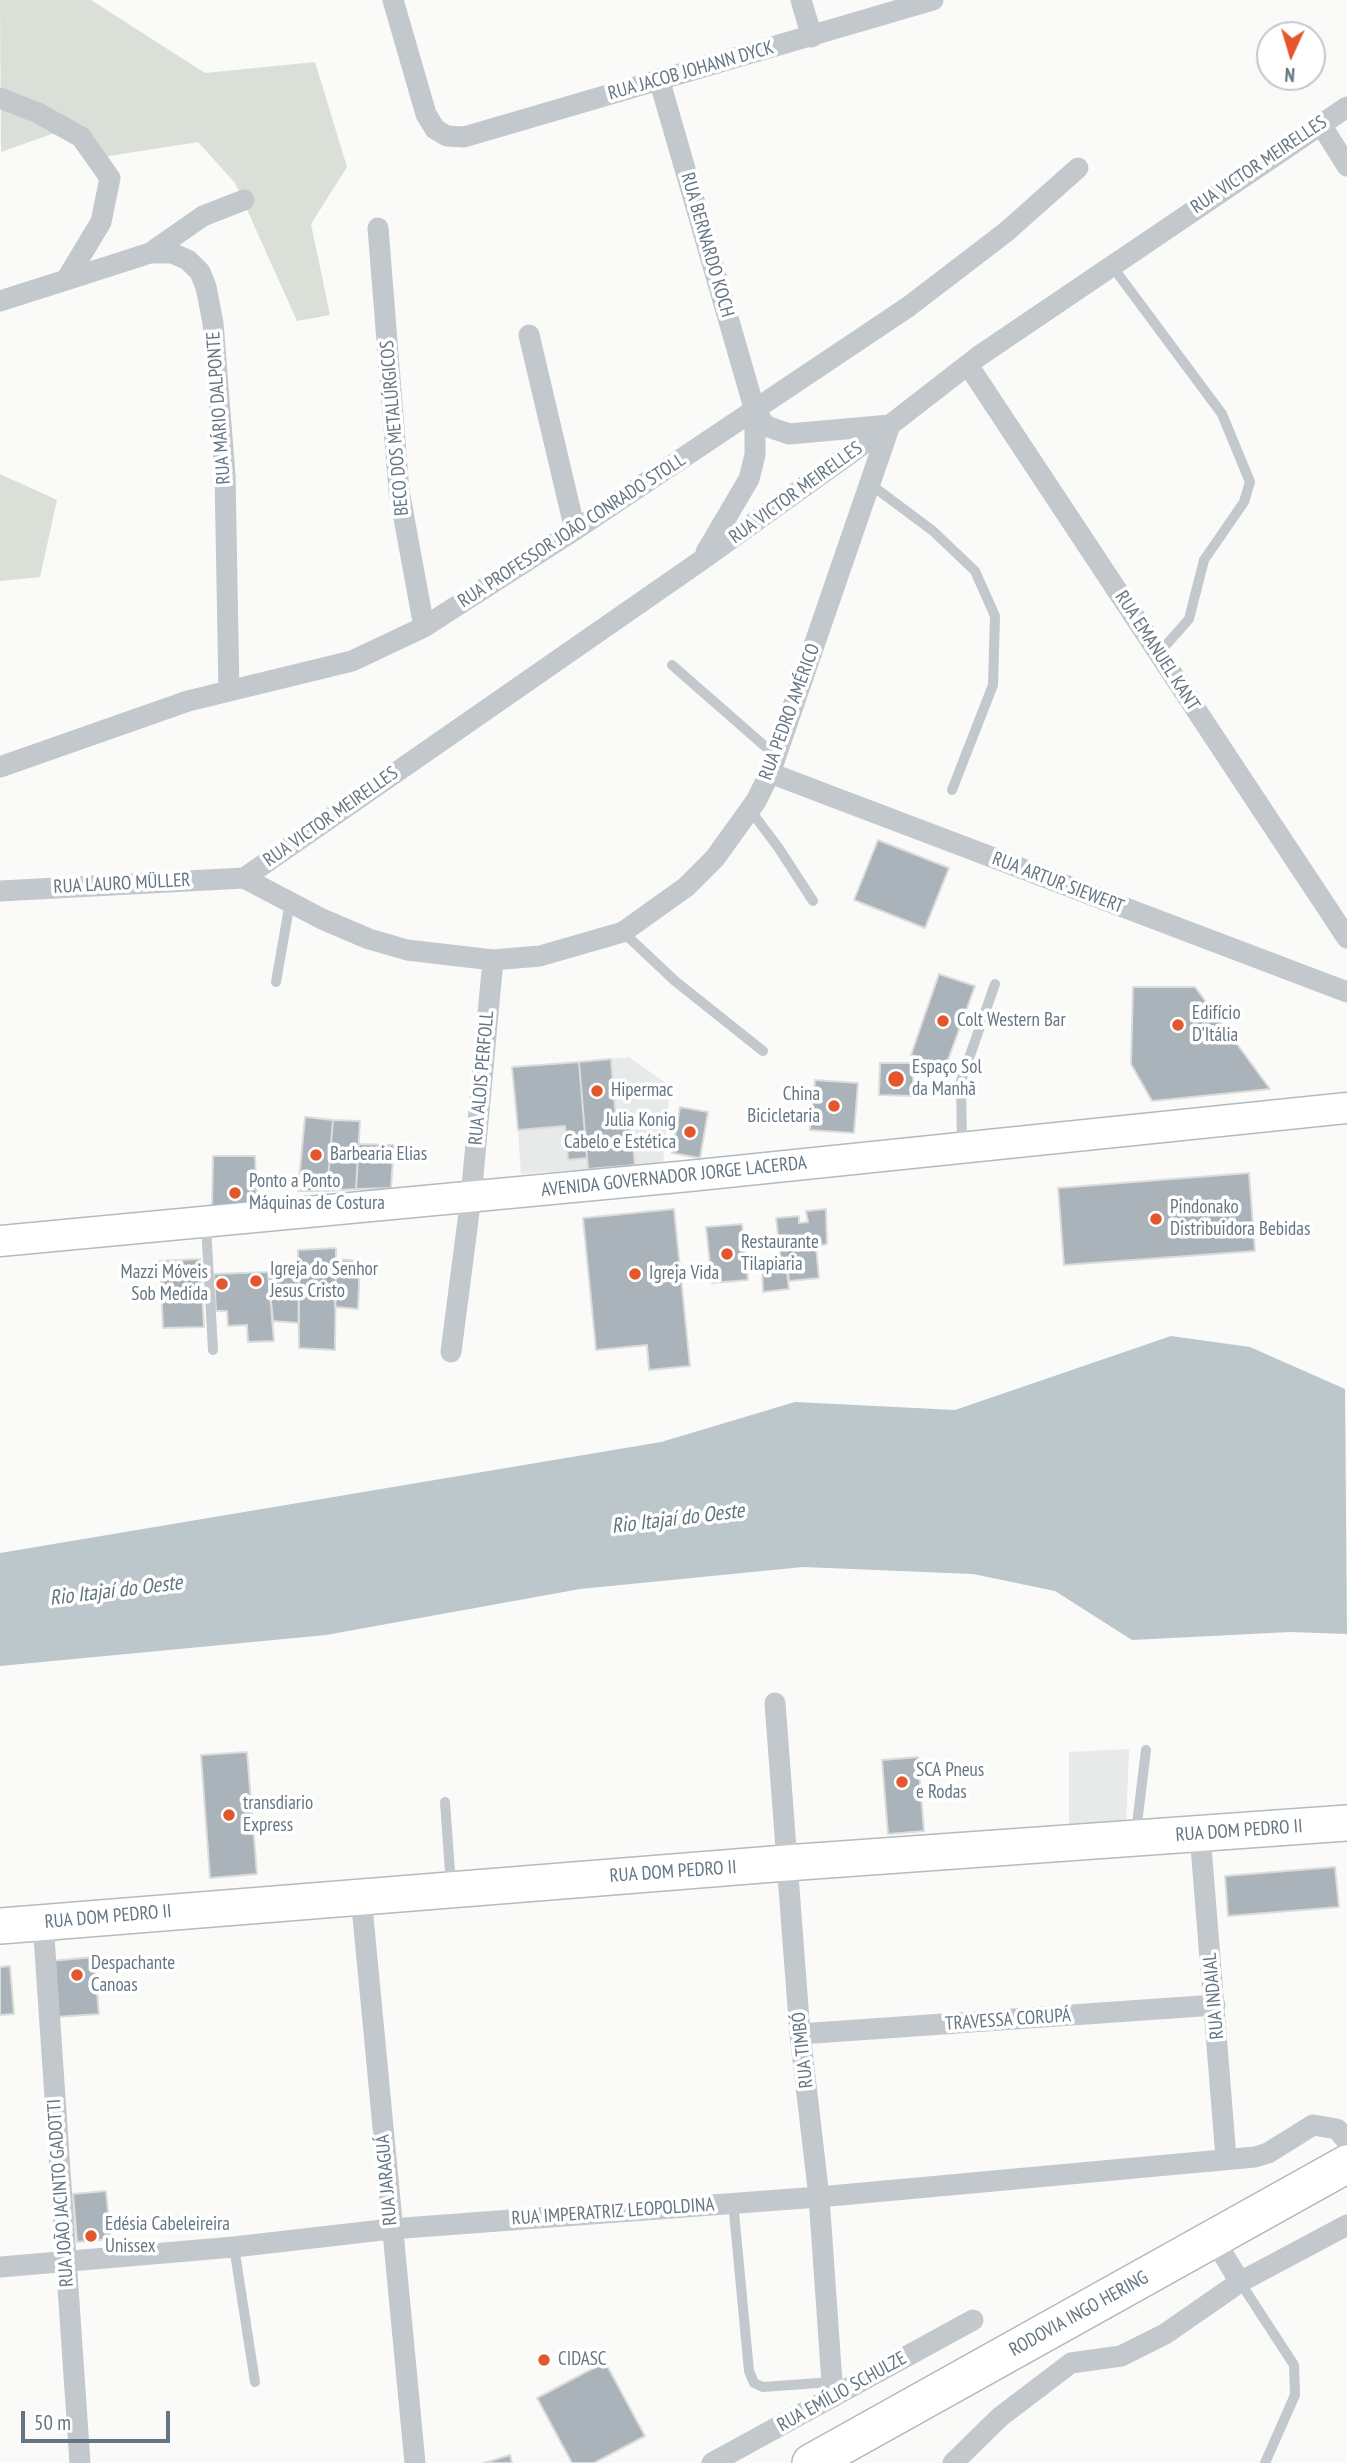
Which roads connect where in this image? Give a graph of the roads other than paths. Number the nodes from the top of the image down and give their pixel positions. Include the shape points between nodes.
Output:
1 (393, 0) edge
2 (801, 0) edge
3 (933, 0) edge
4 (811, 37) junction
5 (659, 79) junction
6 (0, 98) edge
7 (1347, 107) edge
8 (1320, 123) junction
9 (1347, 166) edge
10 (1078, 168) dead end
11 (244, 200) dead end
12 (378, 228) dead end
13 (150, 253) junction
14 (1112, 266) junction
15 (66, 280) junction
16 (0, 301) edge
17 (529, 335) dead end
18 (968, 365) junction
19 (755, 411) junction
20 (890, 425) junction
21 (789, 434) junction
22 (755, 455) junction
23 (870, 484) junction
24 (575, 530) junction
25 (699, 562) junction
26 (424, 626) junction
27 (1158, 653) junction
28 (672, 665) dead end
29 (229, 691) junction
30 (773, 764) junction
31 (0, 767) edge
32 (952, 790) dead end
33 (750, 810) junction
34 (244, 878) junction
35 (0, 891) edge
36 (813, 901) dead end
37 (290, 902) junction
38 (623, 932) junction
39 (1347, 938) edge
40 (493, 960) junction
41 (276, 982) dead end
42 (995, 984) dead end
43 (1347, 992) edge
44 (763, 1051) dead end
45 (1347, 1108) edge
46 (962, 1148) junction
47 (471, 1197) junction
48 (206, 1222) junction
49 (0, 1241) edge
50 (213, 1350) dead end
51 (451, 1352) dead end
52 (775, 1703) dead end
53 (1146, 1750) dead end
54 (445, 1802) dead end
55 (1347, 1823) edge
56 (1200, 1834) junction
57 (1135, 1838) junction
58 (786, 1863) junction
59 (452, 1889) junction
60 (361, 1896) junction
61 (43, 1922) junction
62 (0, 1926) edge
63 (1215, 2005) junction
64 (800, 2034) junction
65 (1347, 2141) edge
66 (1226, 2158) junction
67 (1347, 2164) edge
68 (819, 2197) junction
69 (733, 2202) junction
70 (1347, 2225) edge
71 (391, 2229) junction
72 (1214, 2239) junction
73 (234, 2247) junction
74 (66, 2262) junction
75 (0, 2267) edge
76 (1240, 2282) junction
77 (973, 2320) dead end
78 (1044, 2333) junction
79 (1071, 2363) junction
80 (255, 2382) dead end
81 (833, 2389) junction
82 (80, 2463) edge
83 (415, 2463) edge
84 (712, 2463) edge
85 (811, 2463) edge
86 (953, 2463) edge
87 (1265, 2463) edge

1 - 5 street, RUA JACOB JOHANN DYCK via 426,114 435,129 447,135 485,133
2 - 4 street
3 - 4 street, RUA JACOB JOHANN DYCK
4 - 5 street, RUA JACOB JOHANN DYCK
5 - 19 street, RUA BERNARDO KOCH
6 - 15 street via 81,137 110,178 101,222
7 - 8 street, RUA VICTOR MEIRELLES
8 - 9 street
8 - 14 street, RUA VICTOR MEIRELLES
10 - 19 street, RUA PROFESSOR JOÃO CONRADO STOLL via 969,262
11 - 13 street via 203,216
12 - 26 street, BECO DOS METALÚRGICOS via 399,491
13 - 15 street, RUA MÁRIO DALPONTE
13 - 29 street, RUA MÁRIO DALPONTE via 172,253 188,260 200,272 211,302 225,475
14 - 18 street, RUA VICTOR MEIRELLES
14 - 27 lane via 1222,414 1250,482 1244,502 1204,560 1189,619
15 - 16 street, RUA MÁRIO DALPONTE
17 - 24 street
18 - 20 street, RUA VICTOR MEIRELLES
18 - 27 street, RUA EMANUEL KANT
19 - 21 street via 766,426
19 - 22 street, RUA BERNARDO KOCH
19 - 24 street, RUA PROFESSOR JOÃO CONRADO STOLL
20 - 21 street
20 - 23 street, RUA PEDRO AMÉRICO
20 - 25 street, RUA VICTOR MEIRELLES
21 - 22 street
22 - 25 street, RUA BERNARDO KOCH via 749,479
23 - 30 street, RUA PEDRO AMÉRICO
23 - 32 lane via 933,531 975,571 995,616 993,685
24 - 26 street, RUA PROFESSOR JOÃO CONRADO STOLL
25 - 34 street, RUA VICTOR MEIRELLES
26 - 29 street, RUA PROFESSOR JOÃO CONRADO STOLL via 352,661
27 - 39 street, RUA EMANUEL KANT
28 - 30 lane
29 - 31 street, RUA PROFESSOR JOÃO CONRADO STOLL
30 - 33 street, RUA PEDRO AMÉRICO
30 - 43 street, RUA ARTUR SIEWERT
33 - 36 lane
33 - 38 street, RUA PEDRO AMÉRICO via 715,858 686,887
34 - 35 street, RUA LAURO MÜLLER
34 - 37 street, RUA PEDRO AMÉRICO
37 - 40 street, RUA PEDRO AMÉRICO via 369,939 407,950
37 - 41 lane
38 - 40 street, RUA PEDRO AMÉRICO via 540,956
38 - 44 lane via 675,981
40 - 47 street, RUA ALOIS PERFOLL
42 - 46 lane via 961,1081
45 - 46 main road, AVENIDA GOVERNADOR JORGE LACERDA
46 - 47 main road, AVENIDA GOVERNADOR JORGE LACERDA
47 - 48 main road, AVENIDA GOVERNADOR JORGE LACERDA
47 - 51 street, RUA ALOIS PERFOLL
48 - 49 main road, AVENIDA GOVERNADOR JORGE LACERDA
48 - 50 lane
52 - 58 street, RUA TIMBÓ
53 - 57 lane
54 - 59 lane
55 - 56 main road, RUA DOM PEDRO II
56 - 57 main road, RUA DOM PEDRO II
56 - 63 street, RUA INDAIAL
57 - 58 main road, RUA DOM PEDRO II
58 - 59 main road, RUA DOM PEDRO II
58 - 64 street, RUA TIMBÓ
59 - 60 main road, RUA DOM PEDRO II
60 - 61 main road, RUA DOM PEDRO II
60 - 71 street, RUA JARAGUÁ
61 - 62 main road, RUA DOM PEDRO II
61 - 74 street, RUA JOÃO JACINTO GADOTTI
63 - 64 street, TRAVESSA CORUPÁ
63 - 66 street, RUA INDAIAL
64 - 68 street, RUA TIMBÓ
65 - 66 street, RUA IMPERATRIZ LEOPOLDINA via 1337,2129 1313,2125 1268,2153
66 - 68 street, RUA IMPERATRIZ LEOPOLDINA
67 - 72 highway, RODOVIA INGO HERING
68 - 69 street, RUA IMPERATRIZ LEOPOLDINA
68 - 81 street, RUA TIMBÓ
69 - 71 street, RUA IMPERATRIZ LEOPOLDINA
69 - 81 lane via 749,2371 754,2383
70 - 76 street
71 - 73 street, RUA IMPERATRIZ LEOPOLDINA
71 - 83 street, RUA JARAGUÁ
72 - 76 street
72 - 78 highway, RODOVIA INGO HERING
73 - 74 street, RUA IMPERATRIZ LEOPOLDINA
73 - 80 lane
74 - 75 street, RUA IMPERATRIZ LEOPOLDINA
74 - 82 street, RUA JOÃO JACINTO GADOTTI
76 - 79 street via 1165,2334 1121,2356
76 - 87 lane via 1294,2365 1295,2395
77 - 81 street, RUA EMÍLIO SCHULZE
78 - 79 street
78 - 85 highway, RODOVIA INGO HERING
79 - 86 street via 1000,2417
81 - 84 street, RUA EMÍLIO SCHULZE

